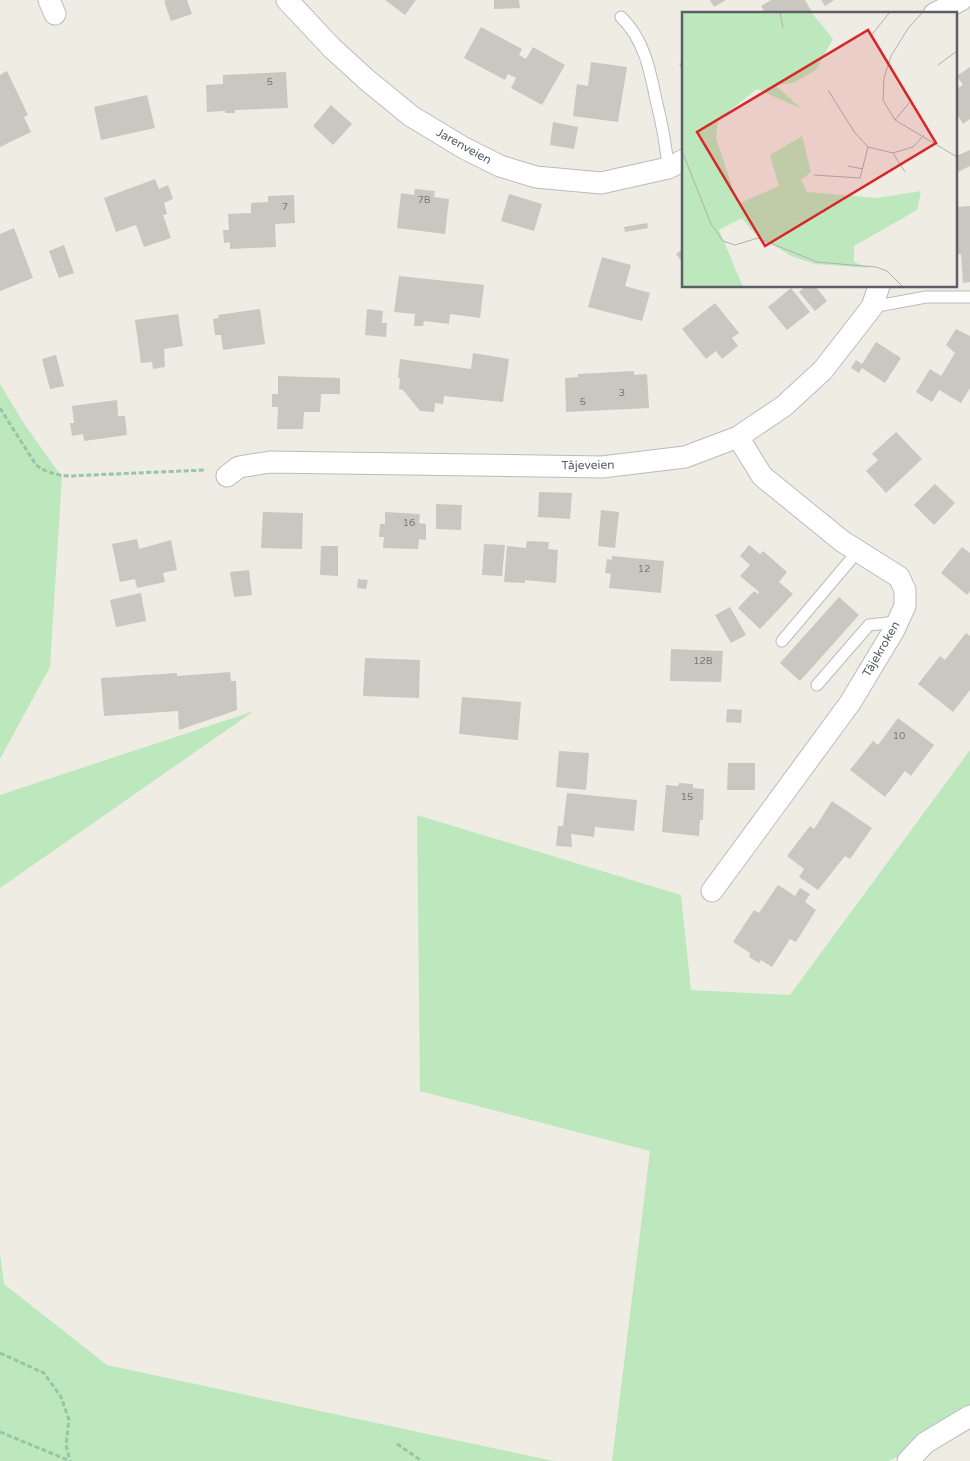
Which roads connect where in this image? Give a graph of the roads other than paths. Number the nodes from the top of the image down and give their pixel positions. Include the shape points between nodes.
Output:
1 (287, 0) edge
2 (961, 0) edge
3 (938, 12) edge
4 (621, 17) dead end
5 (676, 164) edge
6 (878, 288) edge
7 (970, 297) edge
8 (872, 307) junction
9 (738, 437) junction
10 (226, 476) road end
11 (858, 551) junction
12 (897, 622) junction
13 (782, 641) dead end
14 (817, 685) dead end
15 (712, 891) dead end
16 (970, 1416) edge
17 (908, 1461) edge

1 - 5 street, Jarenveien via 332,48 411,116 500,166 536,177 602,184
2 - 3 street
4 - 5 lane via 630,26 647,59 666,141
6 - 8 street, Tåjeveien
7 - 8 lane via 926,297
8 - 9 street, Tåjeveien via 824,370 784,406
9 - 10 street, Tåjeveien via 685,457 602,466 270,462 239,467
9 - 11 street, Tåjekroken via 762,476
11 - 12 street, Tåjekroken via 899,577 905,590 905,606
11 - 13 lane
12 - 14 lane via 869,625
12 - 15 street, Tåjekroken via 850,703
16 - 17 street via 925,1443

